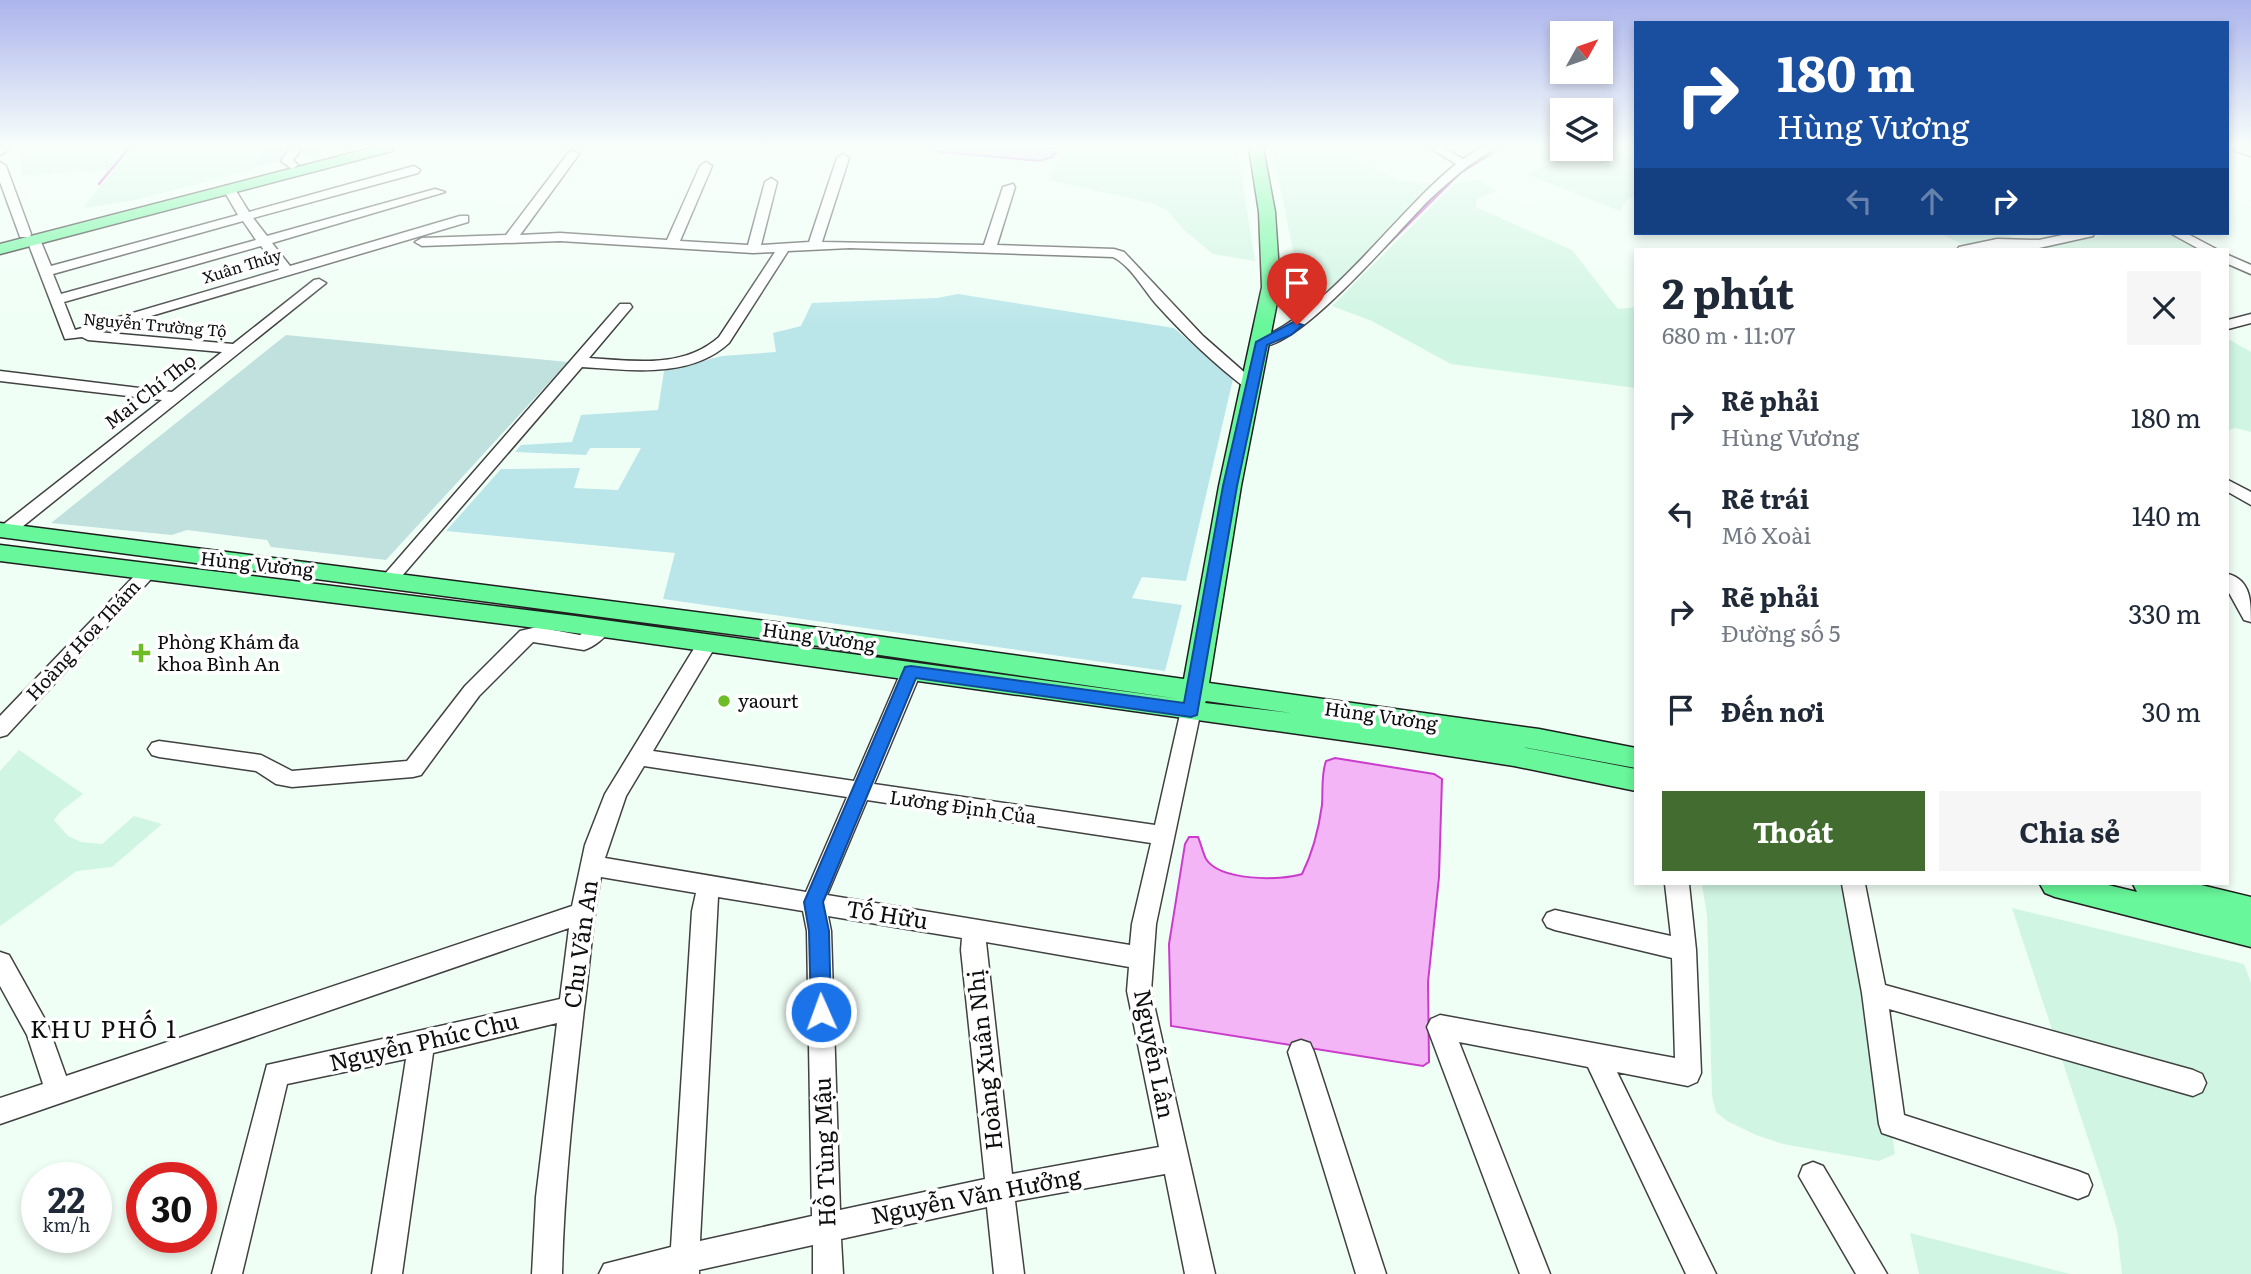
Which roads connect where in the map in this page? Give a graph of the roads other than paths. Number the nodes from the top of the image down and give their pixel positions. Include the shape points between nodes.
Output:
1 (18, 207) edge
2 (138, 207) edge
3 (152, 207) edge
4 (240, 207) edge
5 (276, 207) edge
6 (385, 207) edge
7 (533, 207) edge
8 (688, 207) edge
9 (764, 207) edge
10 (827, 207) edge
11 (1002, 207) edge
12 (1265, 207) edge
13 (1417, 207) edge
14 (245, 216) junction
15 (464, 219) dead end
16 (2080, 235) edge
17 (2180, 235) edge
18 (30, 237) junction
19 (510, 239) junction
20 (0, 240) edge
21 (265, 242) junction
22 (422, 242) dead end
23 (2051, 242) junction
24 (672, 244) junction
25 (814, 246) junction
26 (989, 248) junction
27 (1973, 248) edge
28 (2064, 248) edge
29 (2207, 248) edge
30 (0, 249) edge
31 (753, 249) junction
32 (783, 249) junction
33 (2229, 259) edge
34 (2251, 270) edge
35 (287, 271) junction
36 (45, 272) junction
37 (319, 283) dead end
38 (57, 300) junction
39 (625, 307) dead end
40 (2251, 318) edge
41 (2229, 324) edge
42 (70, 336) junction
43 (1262, 342) junction
44 (237, 349) junction
45 (579, 362) junction
46 (0, 376) edge
47 (1252, 386) junction
48 (176, 397) junction
49 (2229, 486) edge
50 (2251, 500) edge
51 (2, 537) edge
52 (170, 554) junction
53 (146, 573) junction
54 (389, 580) junction
55 (2229, 580) edge
56 (2229, 581) edge
57 (2251, 581) edge
58 (372, 600) junction
59 (2251, 615) edge
60 (602, 628) junction
61 (708, 642) junction
62 (911, 672) junction
63 (1193, 700) junction
64 (0, 729) edge
65 (159, 749) dead end
66 (638, 757) junction
67 (1634, 758) edge
68 (1634, 780) edge
69 (858, 792) junction
70 (1164, 836) junction
71 (592, 866) junction
72 (1677, 885) edge
73 (1853, 885) edge
74 (2058, 885) edge
75 (2152, 885) edge
76 (709, 886) junction
77 (813, 902) junction
78 (2251, 910) edge
79 (582, 914) junction
80 (1555, 920) dead end
81 (975, 929) junction
82 (2251, 934) edge
83 (1684, 950) junction
84 (1141, 958) junction
85 (0, 963) edge
86 (1874, 993) junction
87 (572, 1008) junction
88 (422, 1044) junction
89 (1301, 1052) dead end
90 (1597, 1058) junction
91 (2193, 1083) dead end
92 (58, 1090) junction
93 (0, 1111) edge
94 (1175, 1158) junction
95 (1813, 1176) dead end
96 (2078, 1185) dead end
97 (999, 1190) junction
98 (827, 1227) junction
99 (684, 1265) edge
100 (227, 1274) edge
101 (387, 1274) edge
102 (547, 1274) edge
103 (614, 1274) edge
104 (828, 1274) edge
105 (1009, 1274) edge
106 (1200, 1274) edge
107 (1371, 1274) edge
108 (1535, 1274) edge
109 (1701, 1274) edge
110 (1872, 1274) edge

1 - 18 street
2 - 18 main road
3 - 18 main road
4 - 14 street
5 - 14 street
6 - 21 street
7 - 19 street
8 - 24 street
9 - 31 street
10 - 25 street
11 - 26 street
12 - 43 main road via 1271,271
13 - 43 street via 1294,328
14 - 21 street
14 - 36 street
15 - 35 street, Xuân Thủy
16 - 23 street
17 - 29 street
18 - 20 main road
18 - 30 main road
18 - 36 street
19 - 22 street
19 - 24 street via 578,237
21 - 35 street
21 - 38 street
23 - 27 street
23 - 28 street
24 - 31 street
25 - 26 street
25 - 32 street
26 - 47 street via 1123,256 1177,321
31 - 32 street
32 - 45 street via 713,350 662,365
33 - 34 street
35 - 42 street, Xuân Thủy
36 - 38 street
37 - 44 street, Mai Chí Thọ
38 - 42 street
39 - 45 street
40 - 41 street
42 - 44 street, Nguyễn Trường Tộ
43 - 47 main road
44 - 48 street, Mai Chí Thọ
45 - 54 street
46 - 48 street
47 - 63 main road
48 - 51 street, Mai Chí Thọ
49 - 50 street
51 - 52 main road, Hùng Vương
51 - 53 main road, Hùng Vương
52 - 53 main road, Hoàng Hoa Thám
52 - 54 main road, Hùng Vương
53 - 58 main road, Hùng Vương
53 - 64 street, Hoàng Hoa Thám
54 - 58 main road
54 - 63 main road, Hùng Vương
55 - 57 street
56 - 59 street
58 - 60 main road, Hùng Vương
60 - 61 main road, Hùng Vương
60 - 65 street via 584,643 527,636 472,691 413,769 292,779 261,763
61 - 62 main road, Hùng Vương
61 - 66 street, Chu Văn An
62 - 63 main road, Hùng Vương
62 - 69 street
63 - 67 main road, Hùng Vương via 1539,739
63 - 68 main road, Hùng Vương
63 - 70 street, Nguyễn Lân
66 - 69 street, Lương Định Của
66 - 71 street, Chu Văn An via 609,808
69 - 70 street, Lương Định Của
69 - 77 street
70 - 84 street, Nguyễn Lân
71 - 76 street, Tố Hữu
71 - 79 street, Chu Văn An
72 - 83 street
73 - 86 street
74 - 82 main road
75 - 78 main road
76 - 77 street, Tố Hữu
76 - 99 street
77 - 81 street, Tố Hữu
77 - 98 street, Hồ Tùng Mậu via 819,931
79 - 87 street, Chu Văn An
79 - 92 street
80 - 83 street
81 - 84 street, Tố Hữu
81 - 97 street, Hoàng Xuân Nhị via 973,950
83 - 90 street via 1688,1073
84 - 94 street, Nguyễn Lân via 1139,991
85 - 92 street via 38,1031
86 - 91 street
86 - 96 street via 1892,1124
87 - 88 street, Nguyễn Phúc Chu
87 - 102 street, Chu Văn An via 550,1197
88 - 100 street, Nguyễn Phúc Chu via 276,1074
88 - 101 street
89 - 107 street
90 - 108 street via 1440,1027
90 - 109 street
92 - 93 street
94 - 97 street, Nguyễn Văn Hưởng
94 - 106 street, Nguyễn Lân
95 - 110 street
97 - 98 street, Nguyễn Văn Hưởng
97 - 105 street, Hoàng Xuân Nhị
98 - 99 street, Nguyễn Văn Hưởng
98 - 104 street, Hồ Tùng Mậu
99 - 103 street, Nguyễn Văn Hưởng

